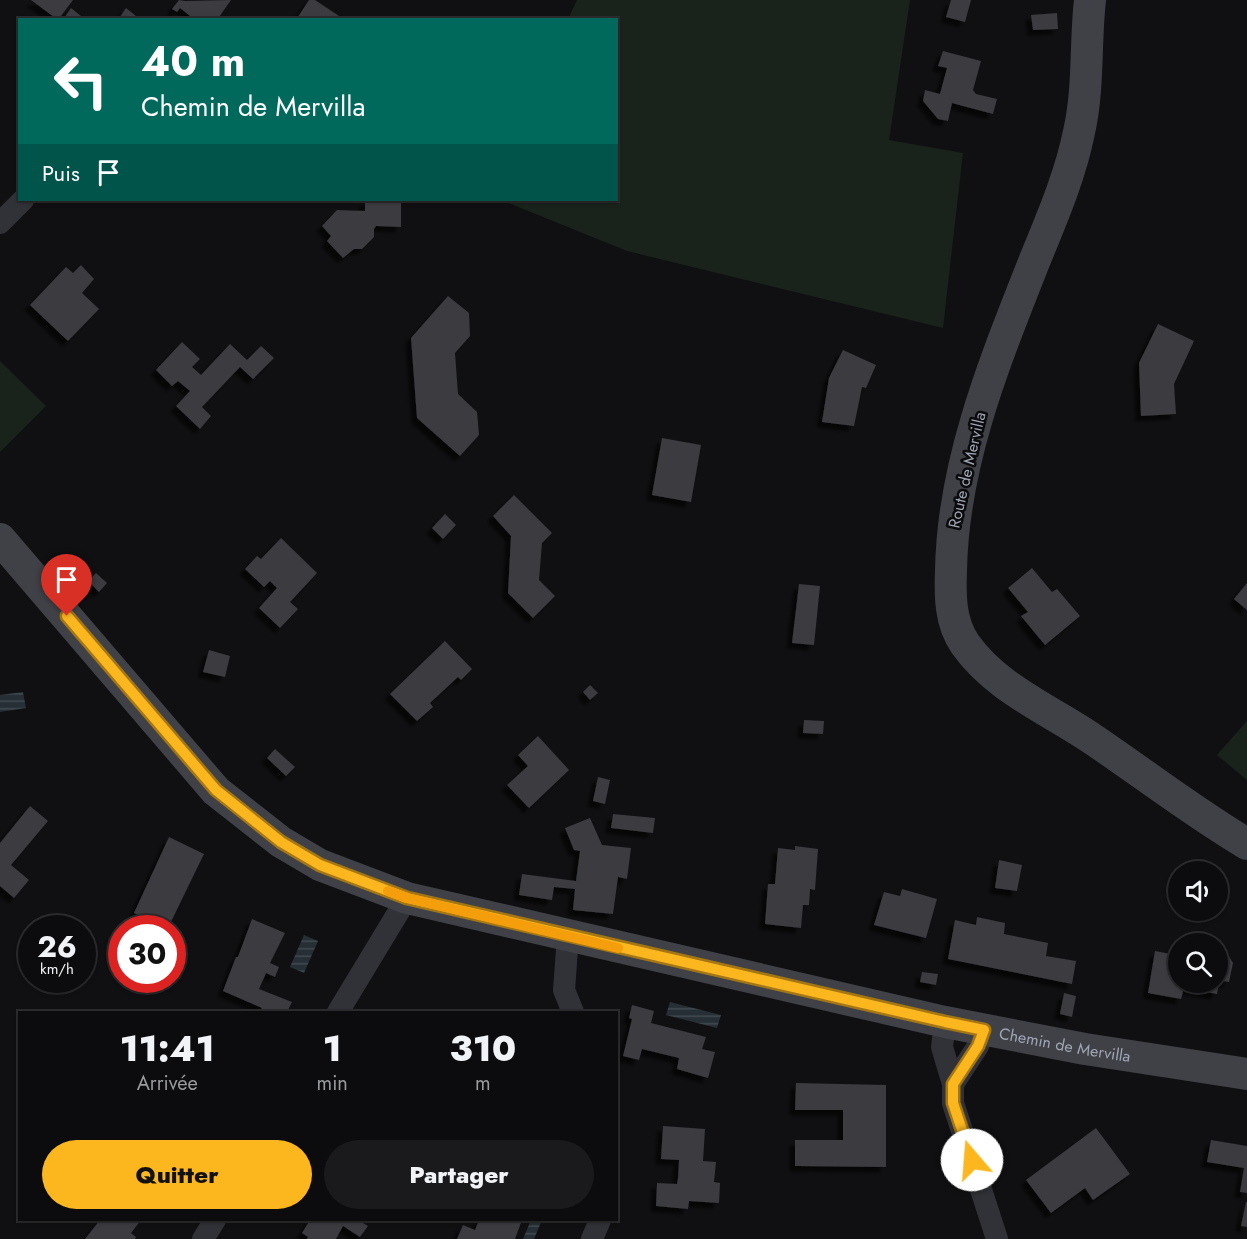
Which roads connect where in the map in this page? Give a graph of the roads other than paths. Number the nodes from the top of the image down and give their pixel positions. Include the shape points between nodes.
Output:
1 (1090, 0) edge
2 (21, 201) edge
3 (0, 223) edge
4 (0, 539) edge
5 (1247, 844) edge
6 (407, 898) junction
7 (568, 936) junction
8 (339, 1011) edge
9 (573, 1011) edge
10 (945, 1022) junction
11 (984, 1030) junction
12 (1247, 1074) edge
13 (953, 1084) junction
14 (214, 1221) edge
15 (600, 1221) edge
16 (203, 1239) edge
17 (592, 1239) edge
18 (997, 1239) edge

1 - 5 street, Route de Mervilla via 1087,77 1079,132 1062,192 989,378 964,466 951,538 950,599 955,626 978,660 995,676
2 - 3 street
4 - 6 street, Chemin de Mervilla via 216,790 281,842 320,865
6 - 7 street, Chemin de Mervilla
6 - 8 street
7 - 9 street via 564,990
7 - 10 street, Chemin de Mervilla
10 - 11 street, Chemin de Mervilla
10 - 13 street via 942,1047
11 - 12 street, Chemin de Mervilla
11 - 13 street
13 - 18 street via 953,1103
14 - 16 street
15 - 17 street

